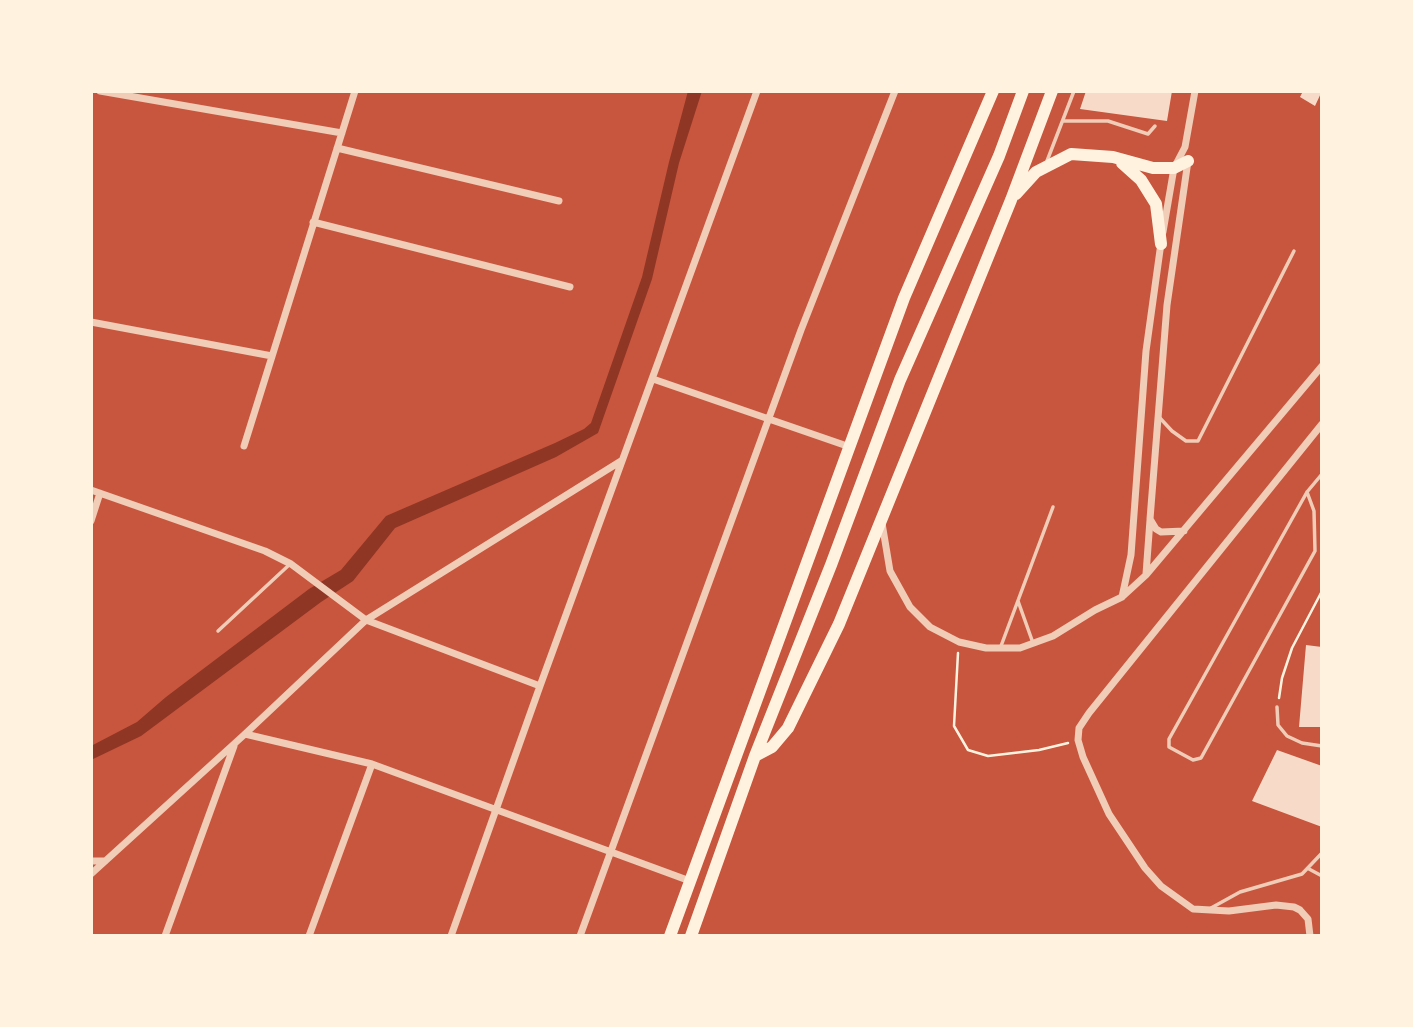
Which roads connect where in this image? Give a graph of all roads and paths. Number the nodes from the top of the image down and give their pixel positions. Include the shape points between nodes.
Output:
1 (100, 91) edge
2 (355, 91) edge
3 (757, 91) edge
4 (895, 91) edge
5 (993, 91) edge
6 (1023, 91) edge
7 (1052, 91) edge
8 (1074, 91) edge
9 (1195, 91) edge
10 (1063, 121) junction
11 (1155, 126) dead end
12 (342, 133) junction
13 (1185, 147) junction
14 (337, 148) junction
15 (1114, 157) junction
16 (1188, 161) junction
17 (1045, 166) junction
18 (1174, 167) junction
19 (1011, 200) junction
20 (559, 201) dead end
21 (313, 222) junction
22 (1161, 244) junction
23 (1294, 251) dead end
24 (569, 288) dead end
25 (91, 322) edge
26 (272, 356) junction
27 (1322, 366) edge
28 (653, 379) junction
29 (1158, 416) junction
30 (770, 419) junction
31 (1322, 424) edge
32 (244, 446) dead end
33 (851, 448) junction
34 (622, 460) junction
35 (1322, 474) edge
36 (91, 490) edge
37 (1307, 492) junction
38 (100, 493) junction
39 (1053, 507) dead end
40 (882, 519) junction
41 (1150, 519) junction
42 (91, 521) edge
43 (1184, 531) junction
44 (291, 564) junction
45 (1146, 575) junction
46 (1322, 591) edge
47 (1122, 597) junction
48 (1017, 599) junction
49 (366, 620) junction
50 (218, 631) dead end
51 (959, 642) junction
52 (1033, 643) junction
53 (1000, 648) junction
54 (540, 686) junction
55 (1277, 707) joint
56 (245, 734) junction
57 (1078, 740) junction
58 (235, 743) junction
59 (1322, 746) edge
60 (755, 755) junction
61 (372, 764) junction
62 (497, 809) junction
63 (612, 851) junction
64 (1322, 853) edge
65 (91, 861) edge
66 (105, 861) junction
67 (1309, 869) junction
68 (91, 874) edge
69 (1322, 876) edge
70 (690, 881) junction
71 (1206, 911) junction
72 (164, 936) edge
73 (309, 936) edge
74 (451, 936) edge
75 (580, 936) edge
76 (670, 936) edge
77 (691, 936) edge
78 (1310, 936) edge

1 - 12 street
2 - 12 street
3 - 28 street
4 - 30 street
5 - 33 highway via 904,298
6 - 60 highway via 900,380
7 - 19 highway
8 - 10 lane
9 - 13 street
10 - 11 lane via 1108,121 1148,134
10 - 17 lane
12 - 14 street
13 - 16 street
13 - 18 street
14 - 20 street
14 - 21 street
15 - 17 highway via 1071,154
15 - 18 highway via 1153,168
15 - 22 highway via 1147,187 1156,204
16 - 18 highway
16 - 29 street via 1167,305
17 - 19 highway
18 - 22 street
19 - 40 highway
21 - 24 street
21 - 26 street
22 - 47 street
23 - 29 lane via 1198,441 1186,441
25 - 26 street
26 - 32 street
27 - 43 street
28 - 30 street
28 - 34 street
29 - 41 street
30 - 33 street
30 - 63 street
31 - 57 street via 1090,713 1079,729
33 - 70 highway
34 - 49 street
34 - 54 street
35 - 37 lane
36 - 38 street
37 - 37 lane via 1168,741 1169,747 1193,760 1200,758 1315,551 1314,511
38 - 42 street
38 - 44 street
39 - 48 lane
40 - 51 street via 890,571 910,607 930,627
40 - 60 highway via 839,625 789,728 772,747
41 - 43 street via 1161,532
41 - 45 street
43 - 45 street
44 - 49 street
44 - 50 lane
45 - 47 street
46 - 55 path via 1292,648
47 - 52 street
48 - 52 lane
48 - 53 lane
49 - 54 street
49 - 56 street
51 - 53 street
51 - 57 path via 954,726 968,750 988,756
52 - 53 street
54 - 62 street
55 - 59 lane via 1278,724 1287,736
56 - 58 street
56 - 61 street
57 - 71 street via 1109,814 1145,868 1185,905
58 - 66 street
58 - 72 street
60 - 77 highway
61 - 62 street
61 - 73 street
62 - 63 street
62 - 74 street
63 - 70 street
63 - 75 street
64 - 67 lane
65 - 66 street
66 - 68 street
67 - 69 lane
67 - 71 lane via 1240,892
70 - 76 highway
71 - 78 street via 1286,905 1304,914

